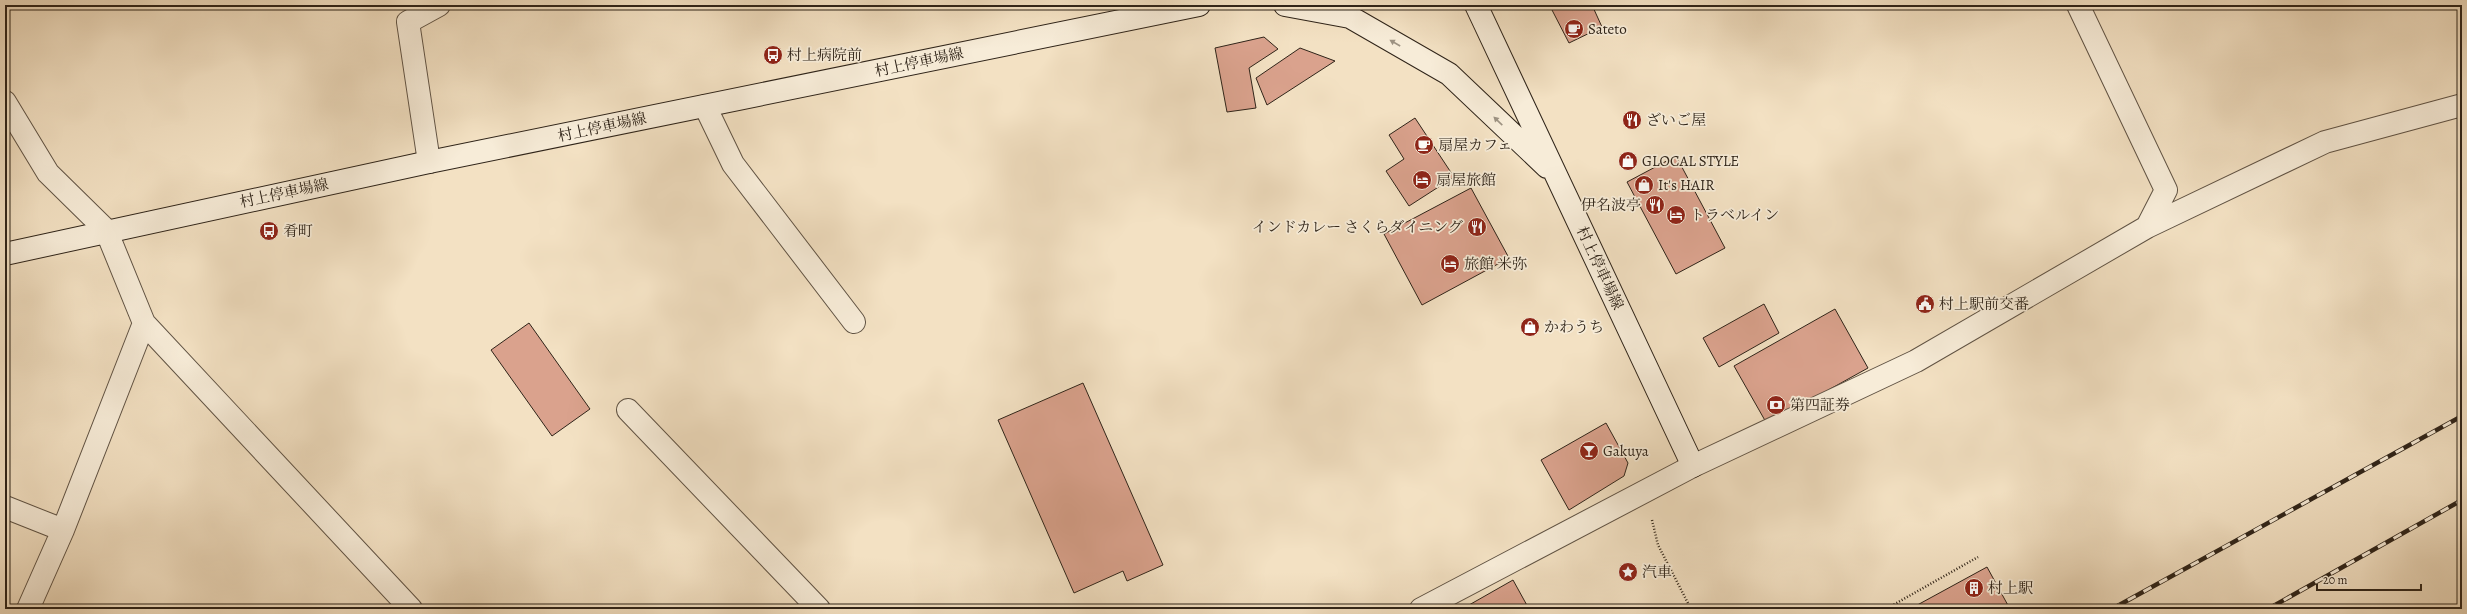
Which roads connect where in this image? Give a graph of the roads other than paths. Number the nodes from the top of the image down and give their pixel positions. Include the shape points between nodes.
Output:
1 (439, 5) edge
2 (1199, 5) edge
3 (1285, 5) edge
4 (1476, 5) edge
5 (2078, 5) edge
6 (5, 102) edge
7 (2462, 105) edge
8 (705, 106) junction
9 (429, 162) junction
10 (1557, 176) junction
11 (2147, 227) junction
12 (106, 230) junction
13 (5, 254) edge
14 (854, 322) dead end
15 (144, 323) junction
16 (628, 410) dead end
17 (1693, 466) junction
18 (5, 507) edge
19 (63, 530) junction
20 (28, 609) edge
21 (411, 609) edge
22 (819, 609) edge
23 (1422, 609) edge

1 - 9 street via 408,22
2 - 8 street, 村上停車場線
10 -> 3 street via 1449,74 1350,17
4 - 10 street, 村上停車場線
5 - 11 street via 2166,190
6 - 12 street via 48,174
7 - 11 street via 2325,142
8 - 9 street, 村上停車場線
8 - 14 street via 733,164
9 - 12 street, 村上停車場線
10 - 17 street, 村上停車場線
11 - 17 street via 1916,361
12 - 13 street, 村上停車場線
12 - 15 street
15 - 19 street
15 - 21 street
16 - 22 street
17 - 23 street
18 - 19 street
19 - 20 street

